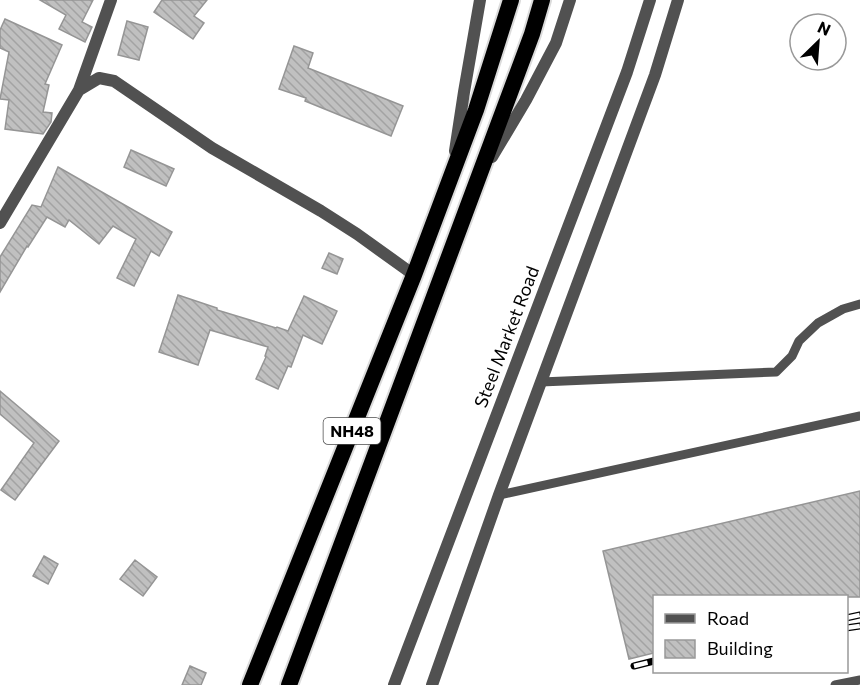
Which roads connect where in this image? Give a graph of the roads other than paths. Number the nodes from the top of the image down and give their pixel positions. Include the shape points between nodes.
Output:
1 (111, 0) edge
2 (480, 0) edge
3 (511, 0) edge
4 (542, 0) edge
5 (570, 0) edge
6 (650, 0) edge
7 (678, 0) edge
8 (79, 90) junction
9 (451, 176) junction
10 (475, 186) junction
11 (0, 223) edge
12 (414, 275) junction
13 (860, 304) edge
14 (541, 382) junction
15 (860, 416) edge
16 (499, 495) junction
17 (860, 680) edge
18 (250, 685) edge
19 (289, 685) edge
20 (394, 685) edge
21 (432, 685) edge
22 (835, 685) edge

1 - 8 street
2 - 9 street
3 - 9 highway, NH48
4 - 10 highway, NH48
5 - 10 street via 556,43
6 - 20 street, Steel Market Road via 627,72
7 - 14 street via 655,75
8 - 11 street
8 - 12 street via 99,78 114,81 212,148 357,234
9 - 12 highway, NH48
10 - 19 highway, NH48
12 - 18 highway, NH48
13 - 14 lane via 818,322 776,372
14 - 16 street
15 - 16 lane
16 - 21 street
17 - 22 lane

